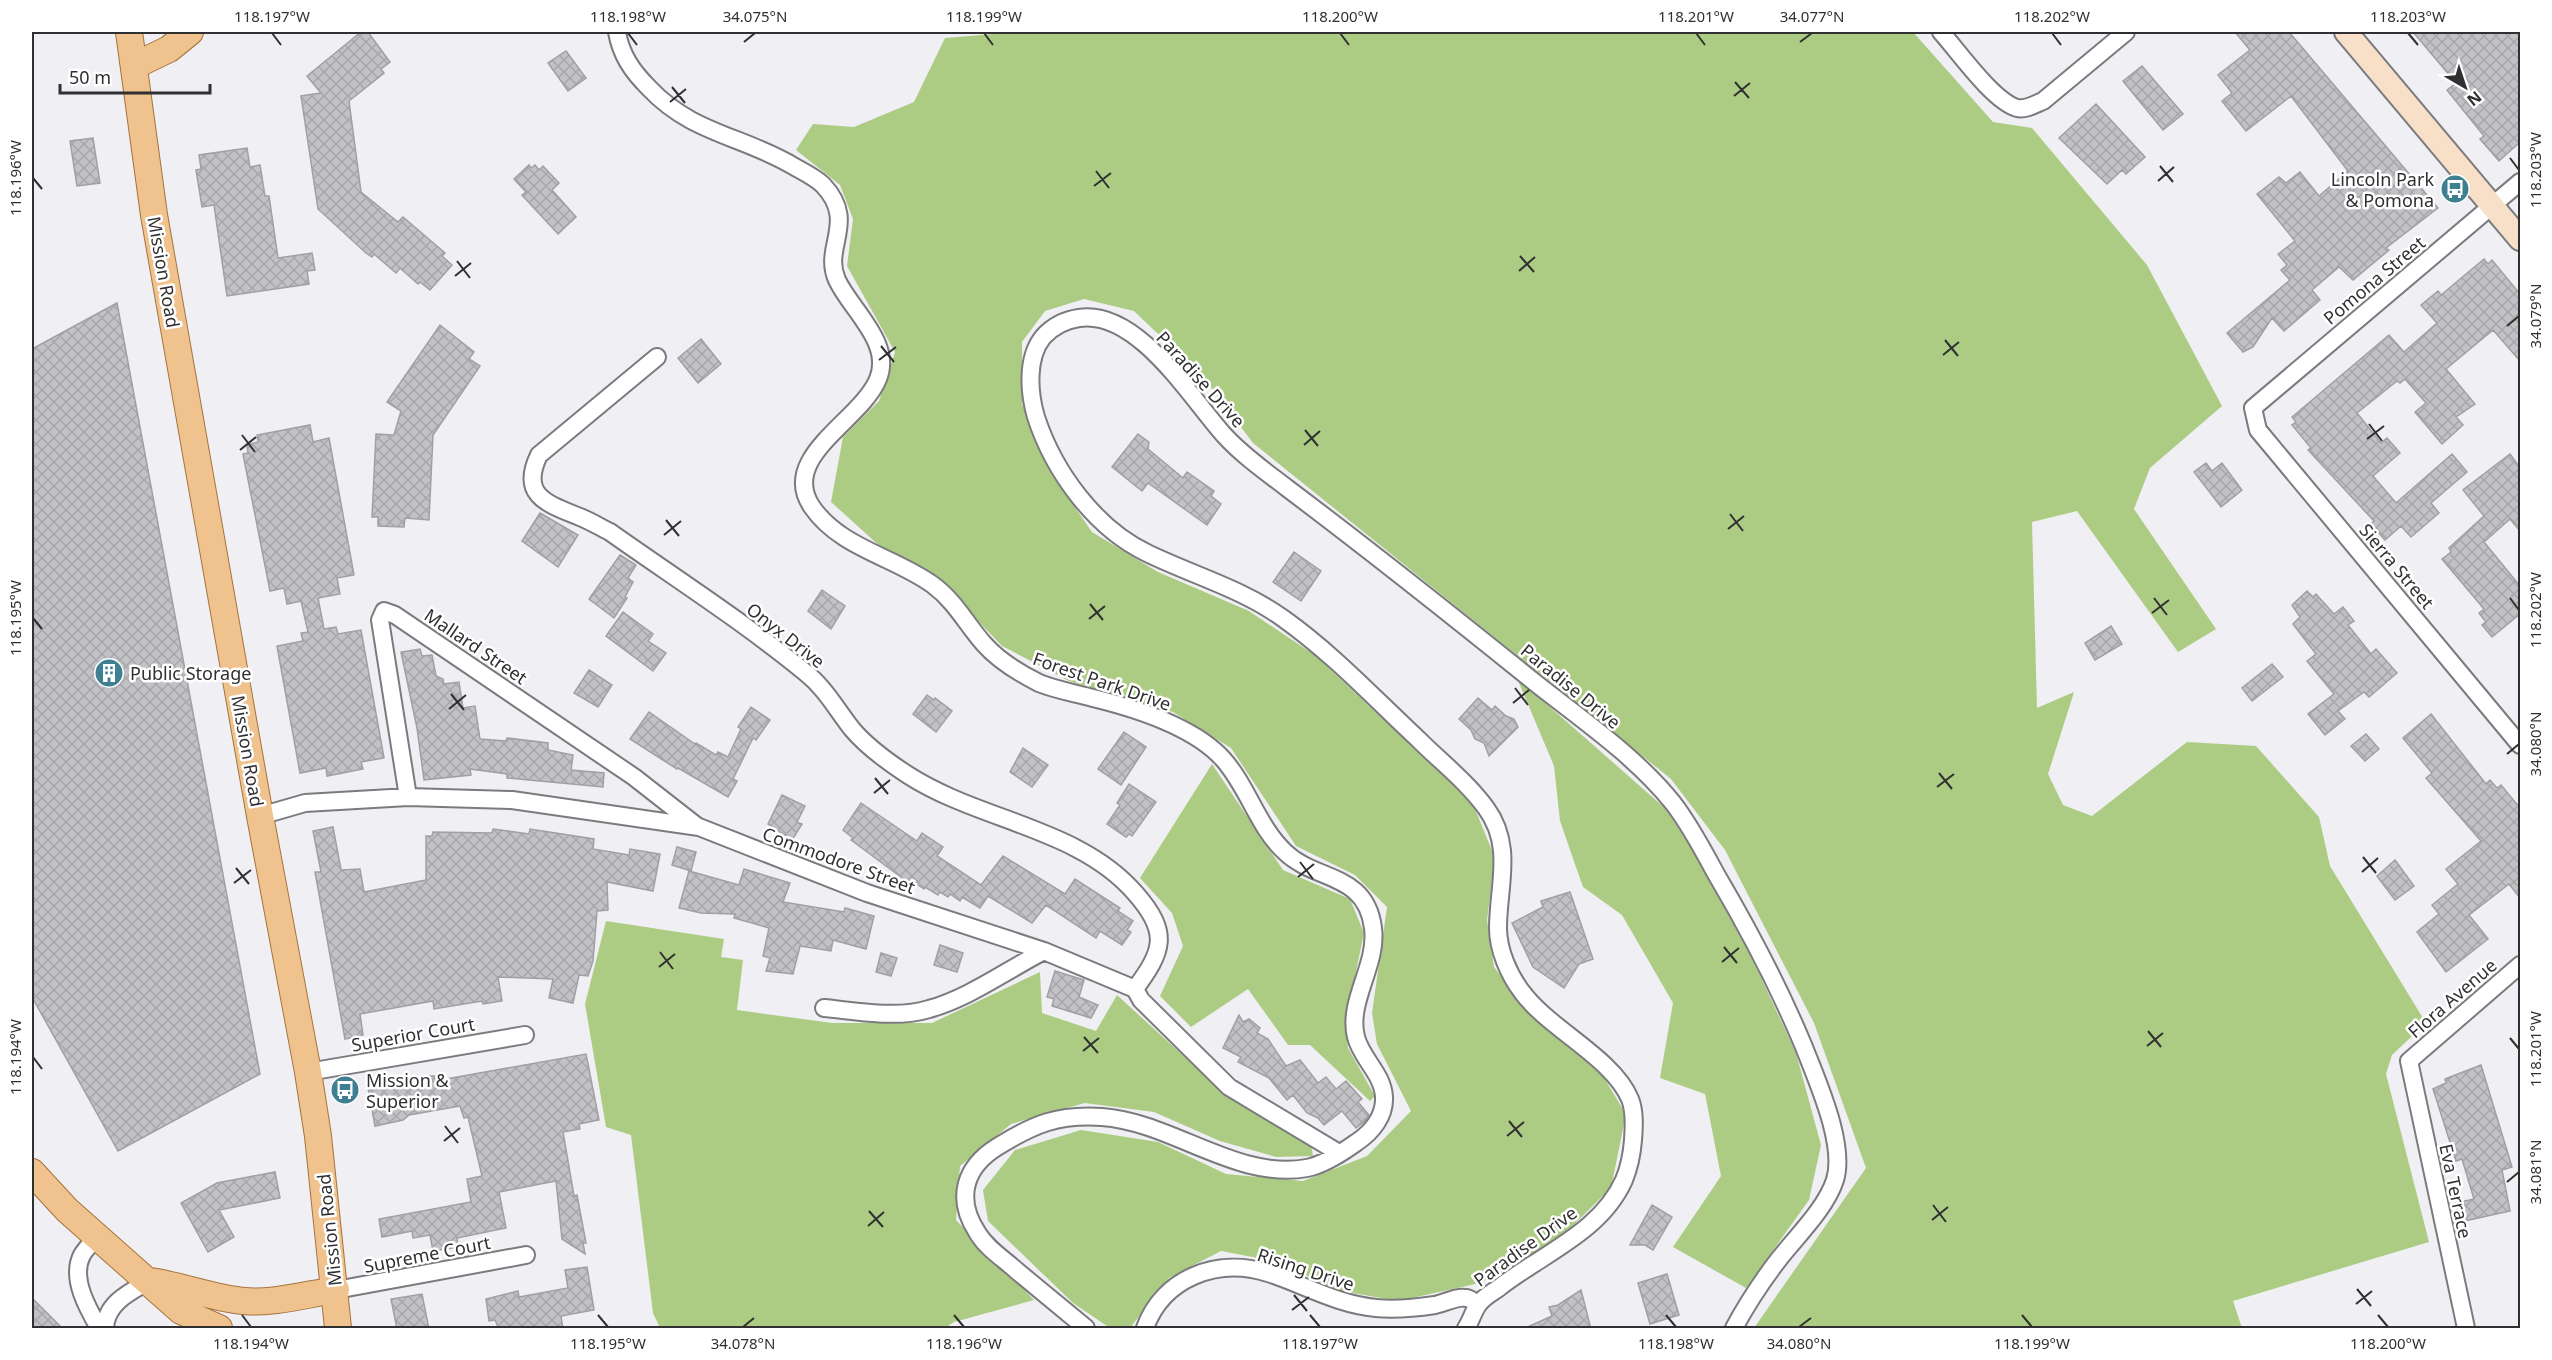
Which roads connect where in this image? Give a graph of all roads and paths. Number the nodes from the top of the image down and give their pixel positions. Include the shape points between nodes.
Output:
1 (129, 32) edge
2 (190, 32) edge
3 (617, 32) edge
4 (1941, 32) edge
5 (2126, 32) edge
6 (2346, 32) edge
7 (134, 66) junction
8 (2520, 182) edge
9 (2493, 206) junction
10 (2520, 239) edge
11 (657, 357) dead end
12 (2253, 408) joint
13 (2520, 745) edge
14 (408, 797) junction
15 (260, 816) junction
16 (699, 827) junction
17 (1044, 951) junction
18 (2520, 965) edge
19 (1135, 989) junction
20 (824, 1008) dead end
21 (525, 1035) dead end
22 (2409, 1061) joint
23 (308, 1072) junction
24 (1339, 1153) junction
25 (32, 1172) edge
26 (98, 1236) junction
27 (526, 1255) dead end
28 (149, 1281) junction
29 (336, 1290) junction
30 (1478, 1304) junction
31 (99, 1329) edge
32 (105, 1329) edge
33 (219, 1329) edge
34 (338, 1329) edge
35 (1086, 1329) edge
36 (1145, 1329) edge
37 (1466, 1329) edge
38 (1734, 1329) edge
39 (2466, 1329) edge

1 - 7 main road, Mission Road
2 - 7 main road via 170,49
3 - 24 street, Forest Park Drive via 624,59 667,107 688,121 778,157 821,183 837,206 841,227 834,252 834,276 873,336 882,358 879,378 865,400 813,456 803,475 804,494 815,512 858,545 930,582 947,596 988,649 1012,669 1044,685 1160,719 1201,741 1220,755 1288,856 1341,880 1358,893 1370,913 1375,936 1354,1018 1356,1041 1385,1090 1384,1110 1362,1139
4 - 5 street via 1999,96 2017,108 2043,101
6 - 9 street
7 - 15 main road, Mission Road via 154,215
8 - 9 street, Pomona Street
9 - 10 street
9 - 12 street, Pomona Street
11 - 19 street, Onyx Drive via 539,455 532,470 533,486 541,499 610,532 775,649 808,674 862,739 909,776 940,793 1084,852 1113,869 1154,919 1161,944 1154,963
12 - 13 street, Sierra Street via 2258,430
14 - 15 street, Commodore Street via 305,803
14 - 16 street, Commodore Street via 512,800
14 - 16 street, Mallard Street via 380,620 384,611 634,777
15 - 23 main road, Mission Road
16 - 17 street, Commodore Street via 867,893
17 - 19 street, Commodore Street
17 - 20 street via 928,1010 888,1013
18 - 22 street, Flora Avenue
19 - 24 street, Commodore Street via 1141,1000 1229,1086
21 - 23 street, Superior Court
22 - 39 street, Eva Terrace
23 - 29 main road, Mission Road
24 - 35 street, Forest Park Drive via 1308,1168 1278,1168 1215,1154 1143,1124 1104,1117 1048,1120 980,1157 968,1173 966,1192 968,1212 977,1234
25 - 26 main road
26 - 28 main road
26 - 31 street via 81,1257 80,1277 81,1293
27 - 29 street, Supreme Court
28 - 29 main road via 247,1302
28 - 32 street via 123,1296 111,1309
28 - 33 main road via 181,1311
29 - 34 main road, Mission Road
30 - 36 street, Rising Drive via 1466,1298 1394,1310 1353,1306 1267,1273 1238,1268 1212,1270 1187,1278 1166,1292 1151,1311
30 - 37 street, Paradise Drive
30 - 38 street, Paradise Drive via 1602,1213 1623,1182 1632,1151 1634,1123 1630,1099 1616,1077 1541,1014 1519,990 1498,936 1504,856 1499,832 1490,812 1464,782 1328,653 1277,614 1114,534 1069,485 1037,421 1031,396 1031,370 1037,346 1046,333 1063,322 1088,316 1115,323 1142,341 1253,462 1607,740 1677,807 1753,938 1788,1008 1835,1134 1836,1178 1810,1223 1777,1262

